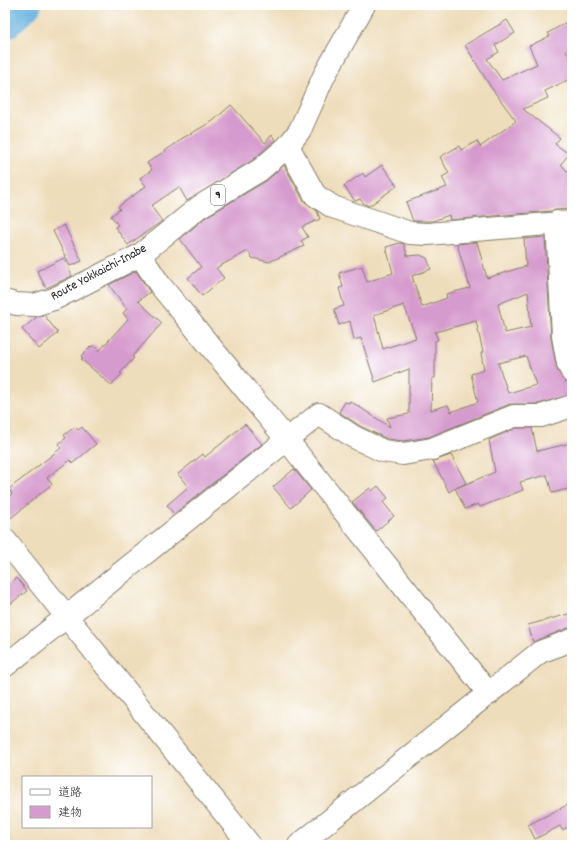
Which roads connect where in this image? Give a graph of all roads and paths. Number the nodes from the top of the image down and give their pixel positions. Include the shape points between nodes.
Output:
1 (364, 5) edge
2 (288, 146) junction
3 (565, 222) edge
4 (140, 254) junction
5 (5, 301) edge
6 (572, 372) edge
7 (572, 406) edge
8 (287, 440) junction
9 (5, 540) edge
10 (67, 617) junction
11 (572, 640) edge
12 (5, 666) edge
13 (489, 694) junction
14 (250, 845) edge
15 (299, 845) edge

1 - 2 street, Route Yokkaichi-Inabe / 9 via 324,76 300,130
2 - 3 street via 315,195 333,207 410,233 427,234
2 - 4 street, Route Yokkaichi-Inabe / 9 via 260,170 198,207
3 - 6 street via 563,336
4 - 5 street, Route Yokkaichi-Inabe / 9 via 54,299 34,305
4 - 8 street via 160,285
7 - 8 street via 541,416 514,416 432,449 403,454 382,451 354,438 319,414
8 - 10 street
8 - 13 street
9 - 10 street
10 - 12 street
10 - 14 street
11 - 13 street via 540,652
13 - 15 street

